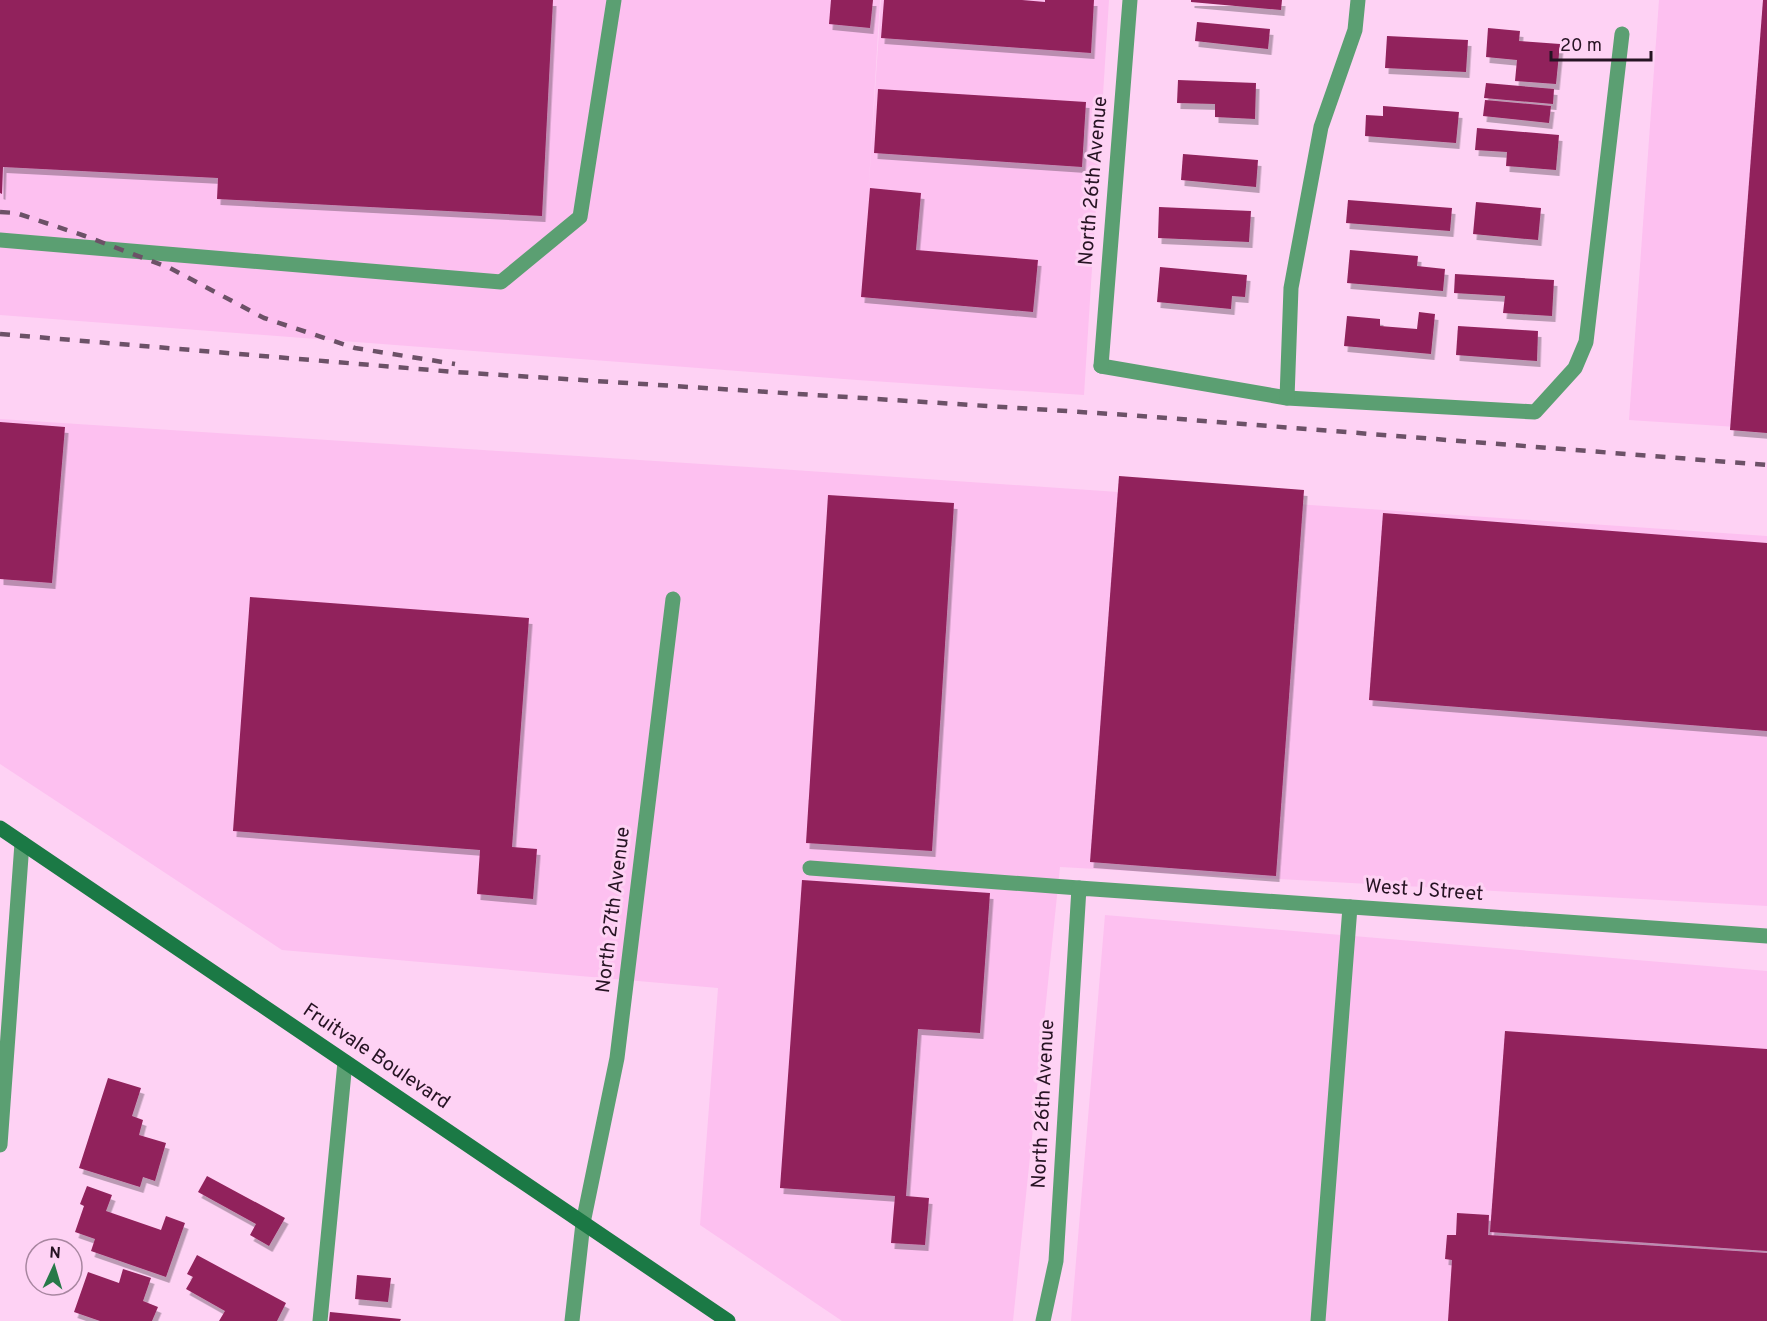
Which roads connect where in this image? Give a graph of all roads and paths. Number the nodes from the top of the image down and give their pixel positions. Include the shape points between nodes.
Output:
1 (614, 0) edge
2 (1130, 0) edge
3 (1358, 0) edge
4 (1622, 34) dead end
5 (0, 240) edge
6 (1287, 398) junction
7 (673, 599) dead end
8 (0, 828) edge
9 (22, 843) junction
10 (810, 868) dead end
11 (1079, 888) junction
12 (1350, 907) junction
13 (1767, 936) edge
14 (345, 1062) junction
15 (0, 1145) edge
16 (583, 1223) junction
17 (320, 1321) edge
18 (572, 1321) edge
19 (728, 1321) edge
20 (1043, 1321) edge
21 (1318, 1321) edge

1 - 5 street via 580,217 501,282
2 - 6 street, North 26th Avenue via 1101,366
3 - 6 street via 1355,30 1321,127 1291,288
4 - 6 street via 1586,342 1575,368 1535,412
7 - 16 street, North 27th Avenue via 617,1058
8 - 9 main road, Fruitvale Boulevard
9 - 14 main road, Fruitvale Boulevard
9 - 15 street
10 - 11 street, West J Street
11 - 12 street, West J Street
11 - 20 street, North 26th Avenue via 1056,1261
12 - 13 street, West J Street
12 - 21 street
14 - 16 main road, Fruitvale Boulevard
14 - 17 street
16 - 18 street, North 27th Avenue
16 - 19 main road, Fruitvale Boulevard

